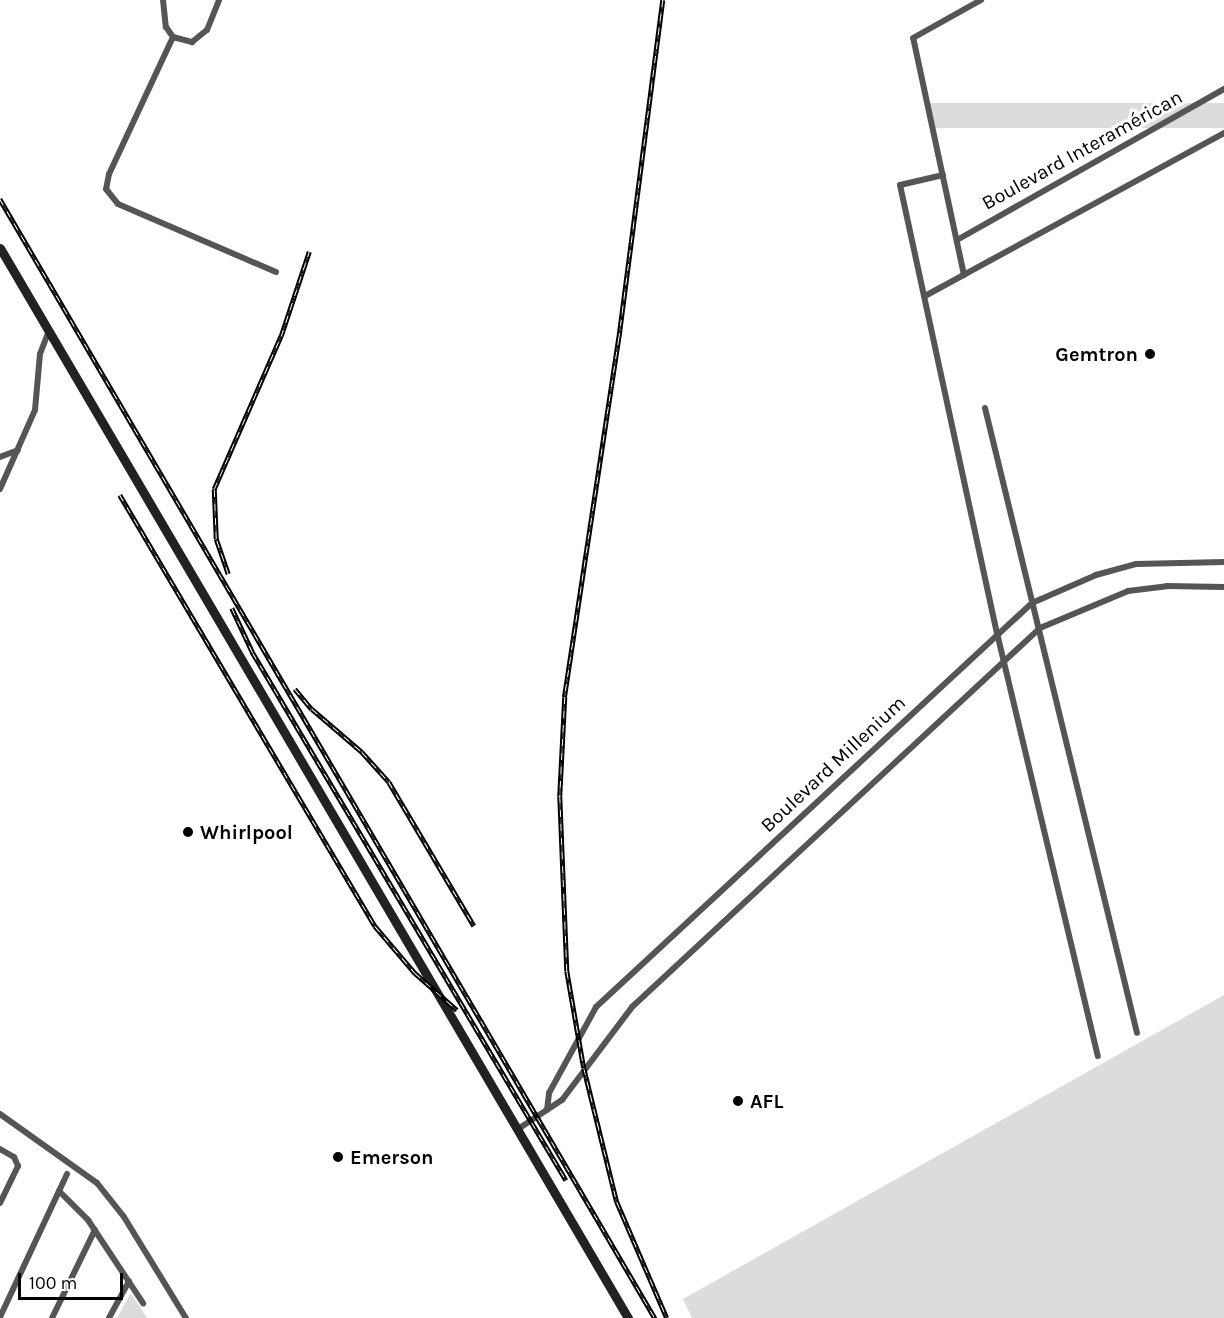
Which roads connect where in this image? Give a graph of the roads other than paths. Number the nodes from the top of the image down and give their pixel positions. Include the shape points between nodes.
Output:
1 (163, 0) edge
2 (219, 0) edge
3 (981, 0) edge
4 (176, 39) junction
5 (1224, 89) edge
6 (1224, 132) edge
7 (943, 175) junction
8 (957, 240) junction
9 (0, 248) edge
10 (276, 272) dead end
11 (964, 275) junction
12 (925, 296) junction
13 (49, 329) junction
14 (985, 408) dead end
15 (18, 450) junction
16 (0, 457) edge
17 (0, 489) edge
18 (1224, 562) edge
19 (1224, 587) edge
20 (1032, 603) junction
21 (1040, 628) junction
22 (997, 633) junction
23 (1004, 659) junction
24 (1137, 1033) dead end
25 (1098, 1056) dead end
26 (547, 1110) junction
27 (0, 1114) edge
28 (518, 1129) junction
29 (0, 1149) edge
30 (66, 1174) dead end
31 (59, 1191) junction
32 (0, 1203) edge
33 (95, 1230) junction
34 (129, 1281) junction
35 (143, 1303) dead end
36 (0, 1317) edge
37 (52, 1318) edge
38 (109, 1318) edge
39 (186, 1318) edge
40 (628, 1318) edge

1 - 4 street via 166,27
2 - 4 street via 207,30 192,42
3 - 7 street via 913,38
4 - 10 street via 109,174 106,189 118,204
5 - 8 street, Boulevard Interamérican
6 - 11 street
7 - 8 street
7 - 12 street via 900,185
8 - 11 street
9 - 13 street
11 - 12 street
12 - 22 street
13 - 15 street via 40,354 34,410
13 - 28 street
14 - 20 street
15 - 16 street
15 - 17 street
18 - 20 street, Boulevard Millenium via 1136,564 1096,575
19 - 21 street, Boulevard Millenium via 1167,586 1128,591
20 - 21 street
20 - 22 street, Boulevard Millenium
21 - 23 street, Boulevard Millenium
21 - 24 street
22 - 23 street
22 - 26 street, Boulevard Millenium via 592,1011 549,1093
23 - 25 street
23 - 26 street, Boulevard Millenium via 632,1007 562,1100
26 - 28 street, Boulevard Millenium
27 - 39 street via 97,1183 124,1217
28 - 40 street
29 - 32 street via 18,1163
30 - 31 street
31 - 33 street
31 - 36 street
33 - 34 street
33 - 37 street
34 - 35 street
34 - 38 street

